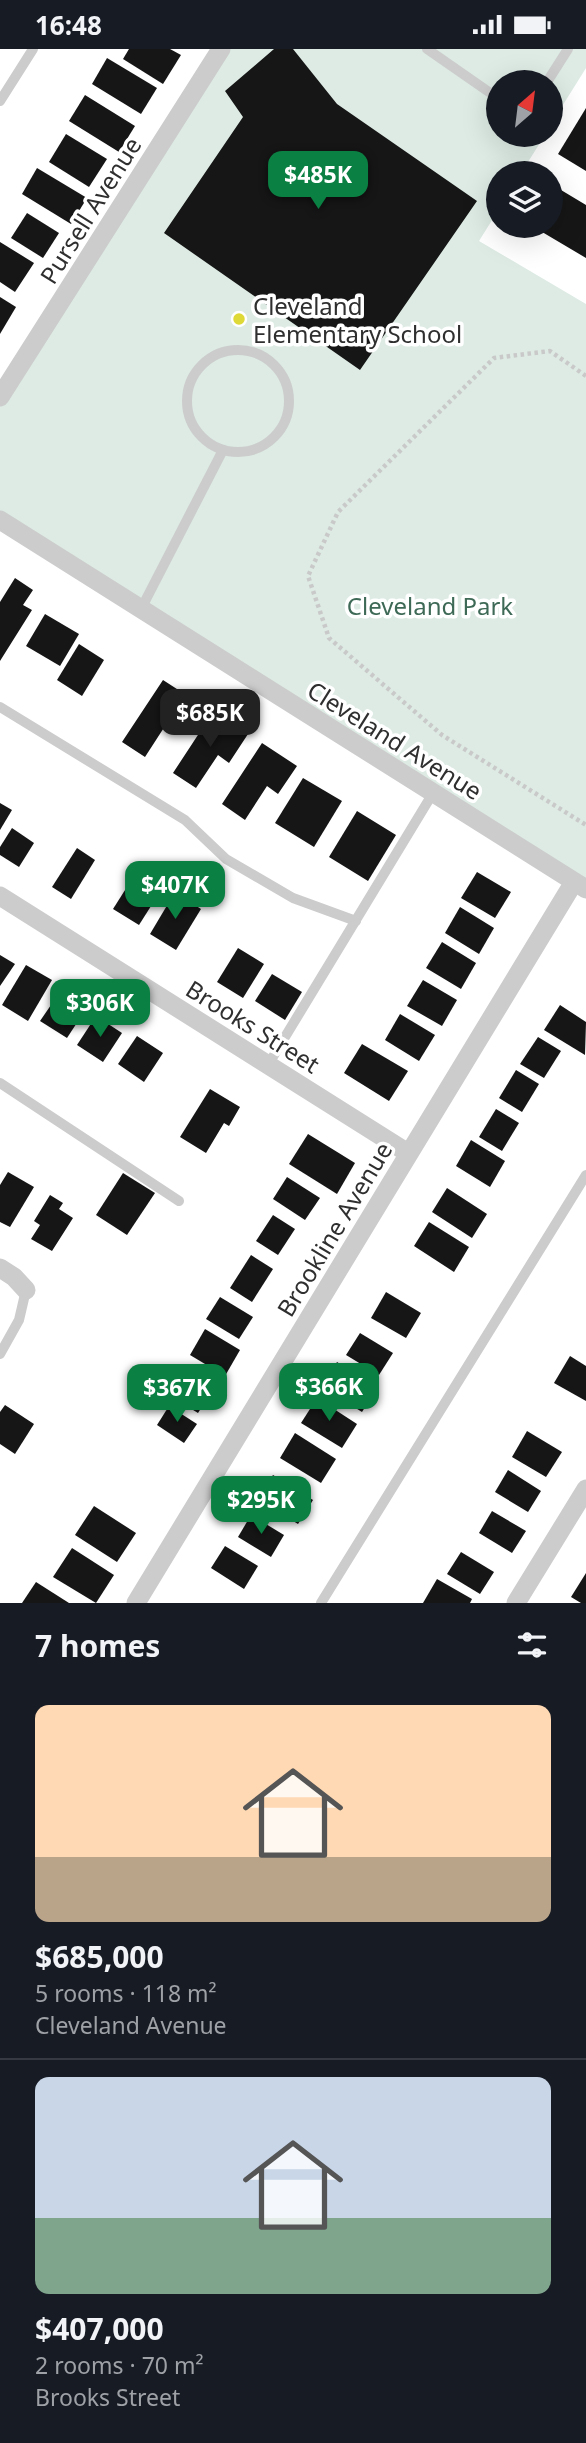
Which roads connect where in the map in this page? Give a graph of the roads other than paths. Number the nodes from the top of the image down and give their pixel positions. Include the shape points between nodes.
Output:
1 (33, 49) edge
2 (220, 49) edge
3 (427, 49) edge
4 (568, 49) edge
5 (555, 70) edge
6 (486, 90) edge
7 (0, 101) edge
8 (0, 397) edge
9 (223, 450) junction
10 (0, 520) edge
11 (141, 609) junction
12 (0, 707) edge
13 (433, 793) junction
14 (580, 885) edge
15 (0, 896) edge
16 (356, 921) junction
17 (268, 1065) junction
18 (0, 1083) edge
19 (408, 1153) junction
20 (586, 1175) edge
21 (179, 1201) dead end
22 (0, 1268) edge
23 (26, 1290) joint
24 (0, 1354) edge
25 (586, 1489) edge
26 (136, 1603) edge
27 (321, 1603) edge
28 (516, 1603) edge

1 - 7 lane
2 - 8 street, Pursell Avenue
3 - 6 lane
4 - 5 lane
9 - 9 lane via 257,449 282,427 288,411 284,378 274,364 244,349 211,356 189,382 188,416 208,443
9 - 11 lane
10 - 11 street, Cleveland Avenue
11 - 13 street, Cleveland Avenue
12 - 16 lane via 185,820 226,859 293,898
13 - 14 street, Cleveland Avenue
13 - 16 lane
14 - 19 street, Brookline Avenue
15 - 17 street, Brooks Street
16 - 17 lane
17 - 19 street, Brooks Street
18 - 21 lane
19 - 26 street, Brookline Avenue
20 - 27 lane
22 - 23 street
23 - 24 lane via 19,1320
25 - 28 street

